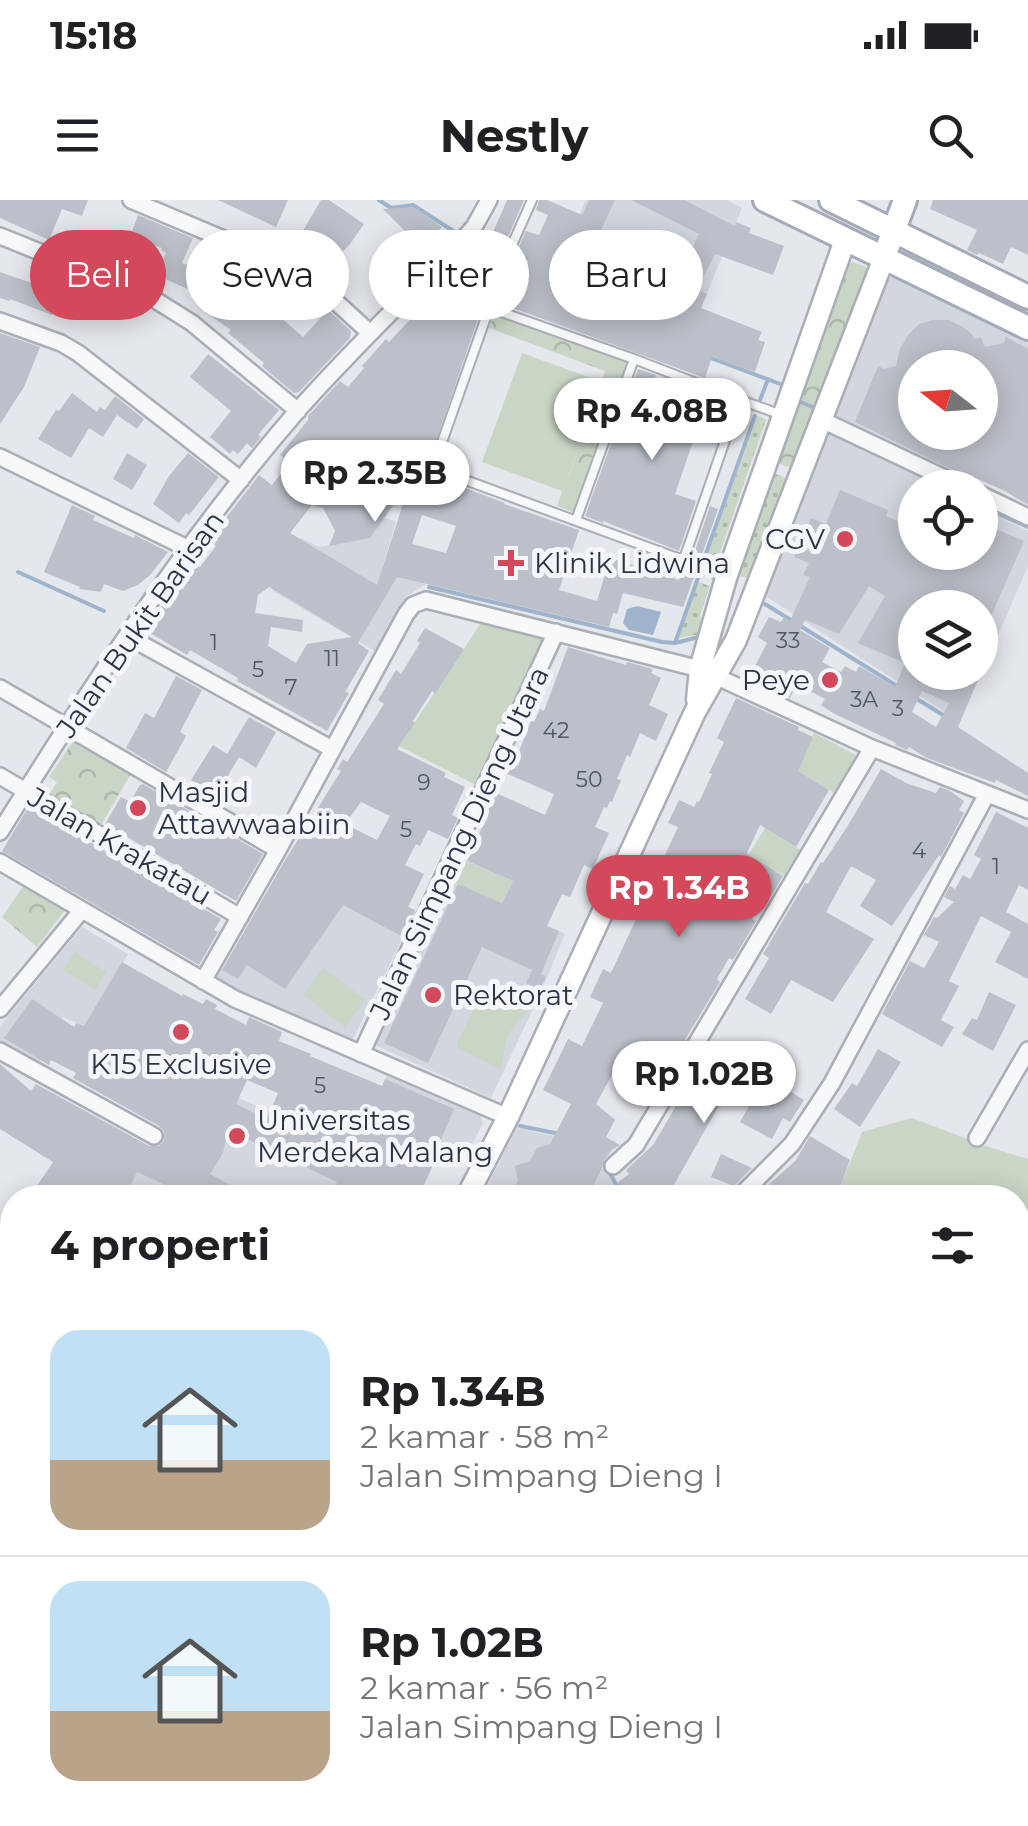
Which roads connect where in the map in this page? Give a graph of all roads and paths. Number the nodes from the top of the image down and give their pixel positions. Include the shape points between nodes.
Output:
1 (130, 200) edge
2 (489, 200) edge
3 (532, 200) edge
4 (765, 200) edge
5 (831, 200) edge
6 (906, 200) edge
7 (856, 206) edge
8 (519, 230) edge
9 (894, 232) junction
10 (0, 236) edge
11 (845, 240) junction
12 (884, 258) junction
13 (1028, 297) edge
14 (486, 320) edge
15 (524, 320) edge
16 (0, 321) edge
17 (1028, 328) edge
18 (370, 333) junction
19 (634, 359) junction
20 (743, 401) junction
21 (298, 411) junction
22 (783, 416) junction
23 (822, 420) junction
24 (0, 458) edge
25 (766, 463) junction
26 (928, 470) edge
27 (801, 476) junction
28 (240, 480) junction
29 (998, 503) edge
30 (1028, 517) edge
31 (576, 520) junction
32 (189, 549) junction
33 (675, 558) junction
34 (726, 578) junction
35 (757, 590) junction
36 (556, 632) junction
37 (127, 636) junction
38 (708, 672) junction
39 (0, 688) edge
40 (67, 728) junction
41 (872, 748) junction
42 (332, 749) junction
43 (0, 776) edge
44 (26, 790) junction
45 (987, 794) junction
46 (1028, 810) edge
47 (0, 832) edge
48 (278, 850) junction
49 (0, 862) edge
50 (82, 910) junction
51 (240, 917) junction
52 (203, 981) junction
53 (0, 1009) edge
54 (1028, 1050) edge
55 (0, 1052) edge
56 (361, 1054) junction
57 (508, 1117) junction
58 (154, 1136) dead end
59 (977, 1138) dead end
60 (613, 1166) dead end
61 (473, 1185) edge
62 (751, 1185) edge

1 - 18 street via 297,270
2 - 18 street, Jalan Bukit Barisan via 471,231
3 - 8 lane
4 - 11 main road
5 - 7 main road
6 - 9 main road
7 - 9 main road
7 - 11 main road
9 - 12 main road
9 - 13 main road
10 - 21 street via 149,296
11 - 12 main road
11 - 22 street
12 - 17 main road
12 - 23 street
14 - 31 lane via 436,467
15 - 19 lane
16 - 28 street via 78,353
18 - 21 street, Jalan Bukit Barisan
19 - 20 lane
19 - 31 lane
20 - 22 lane
20 - 33 lane via 685,556
21 - 28 street, Jalan Bukit Barisan
22 - 25 street
23 - 26 street
23 - 27 street
24 - 32 street
25 - 27 street
25 - 34 street
27 - 35 street
28 - 32 street, Jalan Bukit Barisan
29 - 30 street
31 - 33 lane
32 - 37 street, Jalan Bukit Barisan
33 - 34 lane
34 - 35 street
34 - 38 street
35 - 38 street via 736,640
36 - 38 street, Jalan Simpang Dieng Utara
36 - 42 street, Jalan Simpang Dieng Utara via 437,602 413,605
36 - 56 street, Jalan Simpang Dieng Utara
37 - 40 street, Jalan Bukit Barisan
37 - 42 street
38 - 41 street, Jalan Simpang Dieng Utara
38 - 57 street
39 - 40 street
40 - 44 street, Jalan Bukit Barisan
40 - 48 street
41 - 45 street, Jalan Simpang Dieng Utara
41 - 60 street via 636,1145
42 - 48 street
43 - 44 street, Jalan Krakatau
44 - 47 street, Jalan Bukit Barisan
44 - 51 street, Jalan Krakatau
45 - 46 street, Jalan Simpang Dieng Utara
45 - 62 street via 824,1095 792,1144
48 - 51 street
49 - 50 street
50 - 52 street
50 - 53 street
51 - 52 street
52 - 56 street
54 - 59 street
55 - 58 street
56 - 57 street
57 - 61 street

